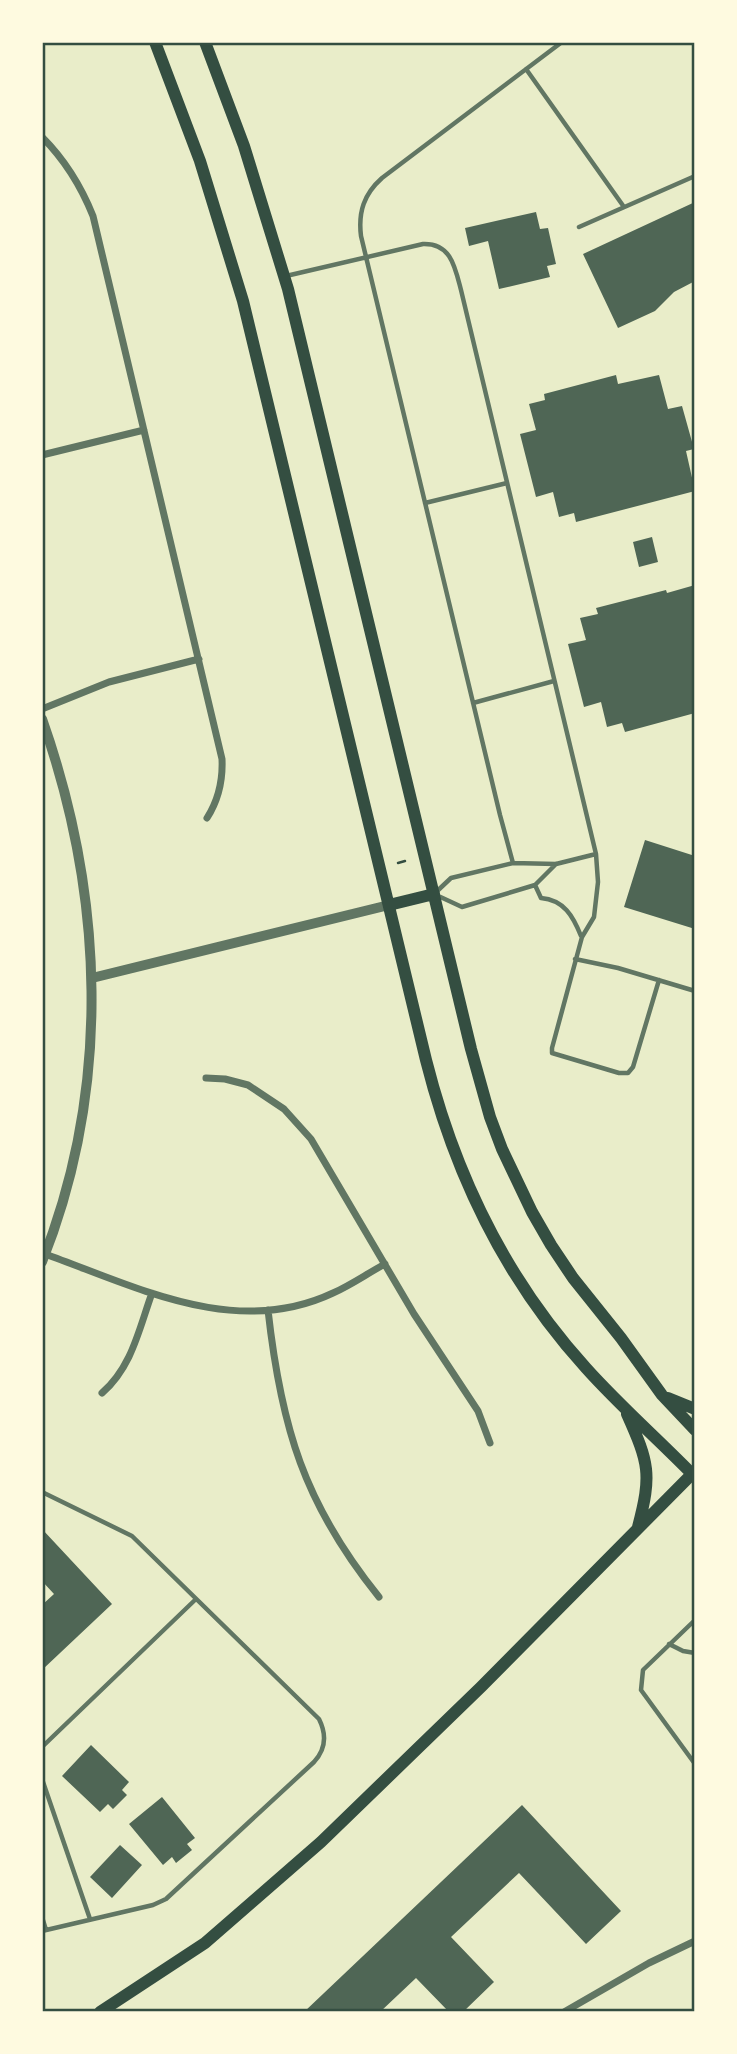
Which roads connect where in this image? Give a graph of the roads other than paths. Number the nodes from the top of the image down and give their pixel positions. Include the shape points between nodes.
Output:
1 (155, 42) edge
2 (205, 42) edge
3 (562, 42) edge
4 (527, 69) junction
5 (42, 137) edge
6 (695, 176) edge
7 (624, 206) junction
8 (579, 227) dead end
9 (366, 257) junction
10 (285, 276) junction
11 (144, 430) junction
12 (42, 455) edge
13 (507, 483) junction
14 (425, 503) junction
15 (199, 659) junction
16 (554, 681) junction
17 (473, 703) junction
18 (42, 709) edge
19 (42, 719) edge
20 (207, 818) dead end
21 (596, 854) junction
22 (513, 863) junction
23 (556, 864) junction
24 (535, 885) junction
25 (434, 894) junction
26 (389, 905) junction
27 (582, 937) junction
28 (575, 959) junction
29 (92, 978) junction
30 (659, 979) junction
31 (695, 990) edge
32 (206, 1078) dead end
33 (44, 1258) edge
34 (385, 1264) junction
35 (152, 1293) junction
36 (268, 1310) junction
37 (102, 1393) dead end
38 (662, 1395) junction
39 (625, 1407) junction
40 (695, 1409) edge
41 (695, 1430) edge
42 (490, 1443) dead end
43 (694, 1474) edge
44 (42, 1492) edge
45 (636, 1531) junction
46 (379, 1597) dead end
47 (196, 1599) junction
48 (695, 1620) edge
49 (669, 1644) junction
50 (695, 1653) edge
51 (42, 1747) edge
52 (695, 1764) edge
53 (42, 1779) edge
54 (42, 1917) edge
55 (90, 1919) junction
56 (44, 1930) edge
57 (695, 1941) edge
58 (100, 2012) edge
59 (564, 2012) edge

1 - 26 main road via 200,161 243,301
2 - 10 main road
3 - 4 lane
4 - 7 lane
4 - 9 lane via 374,185 360,215
5 - 11 street via 76,180 93,216
6 - 7 lane
7 - 8 lane
9 - 10 lane
9 - 13 lane via 431,243 450,256
9 - 14 lane
10 - 25 main road
11 - 12 street
11 - 15 street
13 - 14 lane
13 - 16 lane
14 - 17 lane
15 - 18 street via 109,682
15 - 20 street via 222,759 221,785
16 - 17 lane
16 - 21 lane
17 - 22 lane
19 - 29 street via 77,841
21 - 23 lane
21 - 27 lane via 596,906
22 - 23 lane
22 - 25 lane via 451,878
23 - 24 lane
24 - 25 lane via 462,907
24 - 27 lane via 541,898 568,910
25 - 26 main road
25 - 38 main road via 480,1084 516,1181 573,1278
26 - 29 street
26 - 39 main road via 435,1096 474,1201 535,1305 587,1370
27 - 28 lane
28 - 30 lane
28 - 30 lane via 552,1053 619,1073 628,1073 633,1067
29 - 33 street via 90,1050 80,1133 61,1214
30 - 31 lane
32 - 34 street via 248,1085 298,1124
33 - 35 street
34 - 36 street via 333,1293
34 - 42 street via 478,1411
35 - 36 street via 206,1308
35 - 37 street via 128,1360
36 - 46 street via 282,1408 302,1471 343,1550
38 - 40 main road
38 - 41 main road
39 - 43 main road
39 - 45 main road via 649,1475
43 - 45 main road
44 - 47 lane via 132,1536
45 - 58 main road via 321,1842 205,1943
47 - 51 lane
47 - 55 lane via 319,1719 325,1734 323,1749 172,1895 153,1905
48 - 49 lane
49 - 50 lane
49 - 52 lane via 643,1670 641,1690
53 - 55 lane
54 - 56 lane
55 - 56 lane
57 - 59 street

